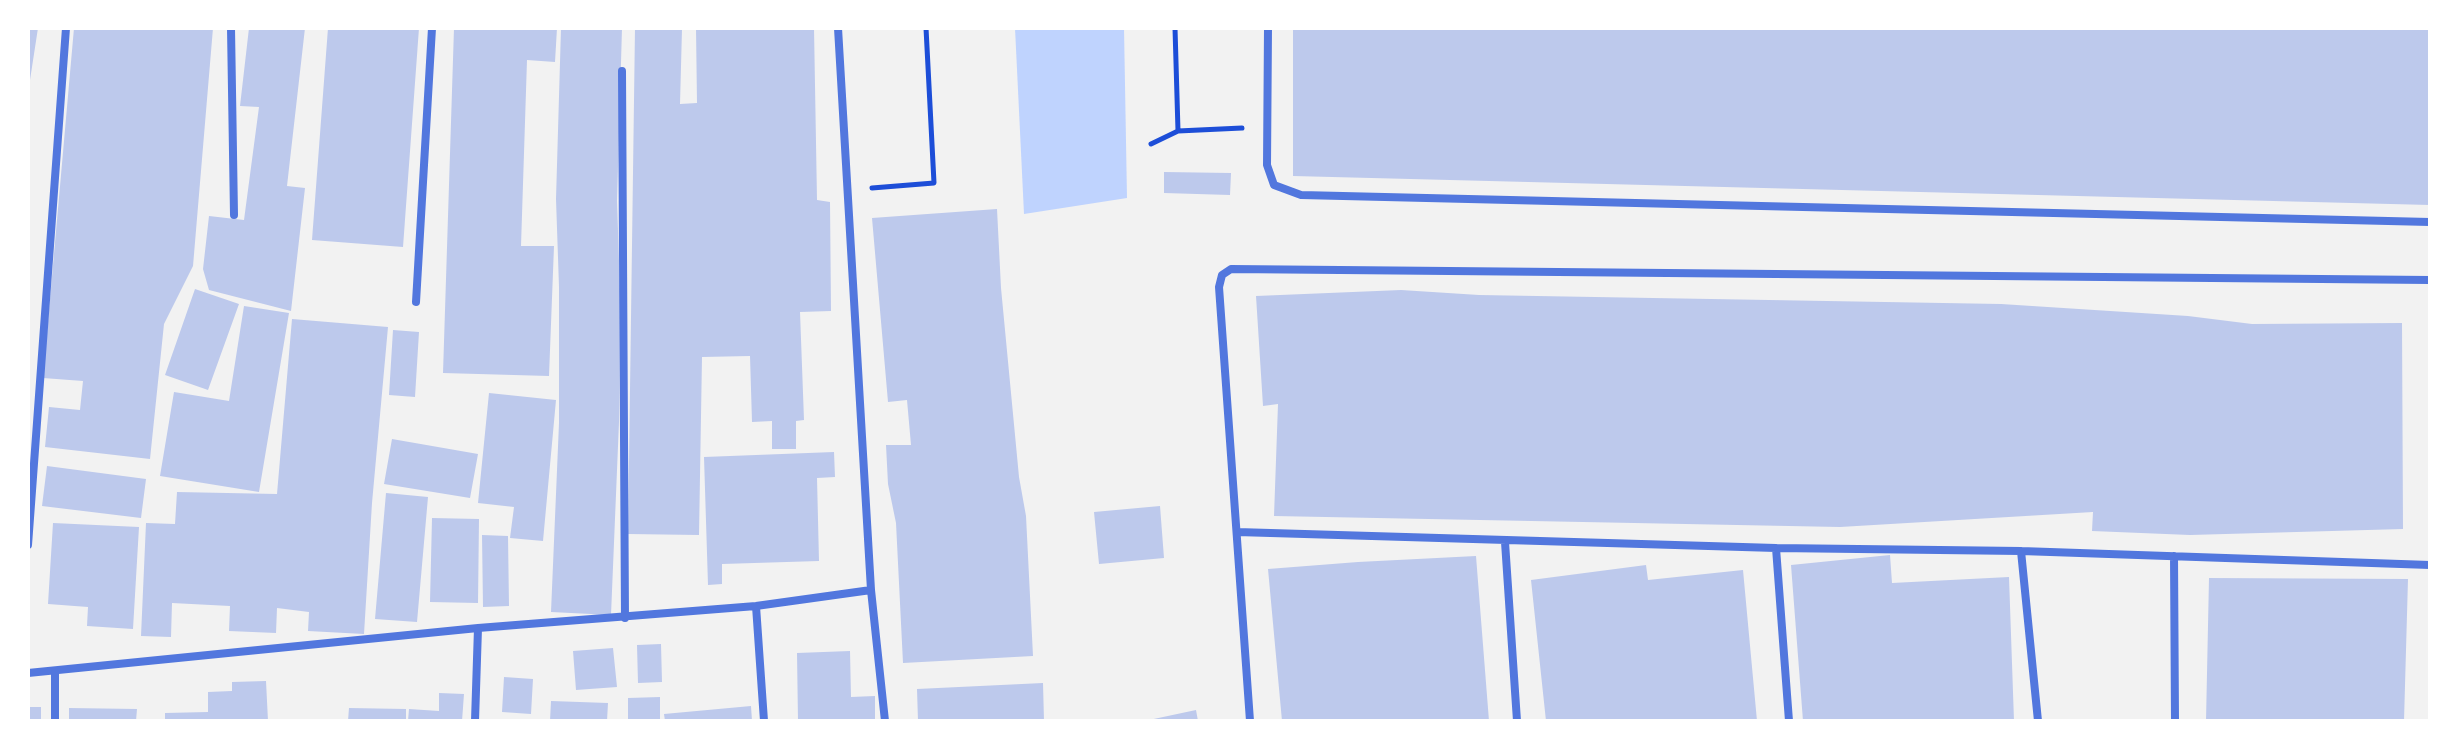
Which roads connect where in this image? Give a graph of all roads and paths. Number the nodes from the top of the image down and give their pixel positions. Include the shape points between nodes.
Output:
1 (66, 28) edge
2 (231, 28) edge
3 (432, 28) edge
4 (838, 28) edge
5 (926, 28) edge
6 (1175, 28) edge
7 (1268, 28) edge
8 (622, 71) dead end
9 (1250, 128) dead end
10 (1178, 131) junction
11 (1151, 144) dead end
12 (848, 190) junction
13 (234, 215) dead end
14 (2430, 222) edge
15 (2430, 280) edge
16 (416, 302) dead end
17 (1237, 532) junction
18 (1505, 542) junction
19 (28, 545) edge
20 (1776, 548) junction
21 (2021, 551) junction
22 (2174, 556) junction
23 (2430, 565) edge
24 (871, 590) junction
25 (756, 606) junction
26 (625, 618) junction
27 (478, 628) junction
28 (55, 671) junction
29 (28, 673) edge
30 (55, 721) edge
31 (475, 721) edge
32 (764, 721) edge
33 (885, 721) edge
34 (1250, 721) edge
35 (1517, 721) edge
36 (1789, 721) edge
37 (2038, 721) edge
38 (2175, 721) edge

1 - 19 street
2 - 13 street
3 - 16 street
4 - 12 street
5 - 12 path via 934,183
6 - 10 path
7 - 14 street via 1267,165 1274,185 1301,195
8 - 26 street
9 - 10 path
10 - 11 path
12 - 24 street
15 - 17 street via 1231,269 1222,275 1219,287
17 - 18 street
17 - 34 street
18 - 20 street
18 - 35 street
20 - 21 street
20 - 36 street
21 - 22 street
21 - 37 street
22 - 23 street
22 - 38 street
24 - 25 street
24 - 33 street
25 - 26 street
25 - 32 street
26 - 27 street
27 - 28 street
27 - 31 street
28 - 29 street
28 - 30 street

